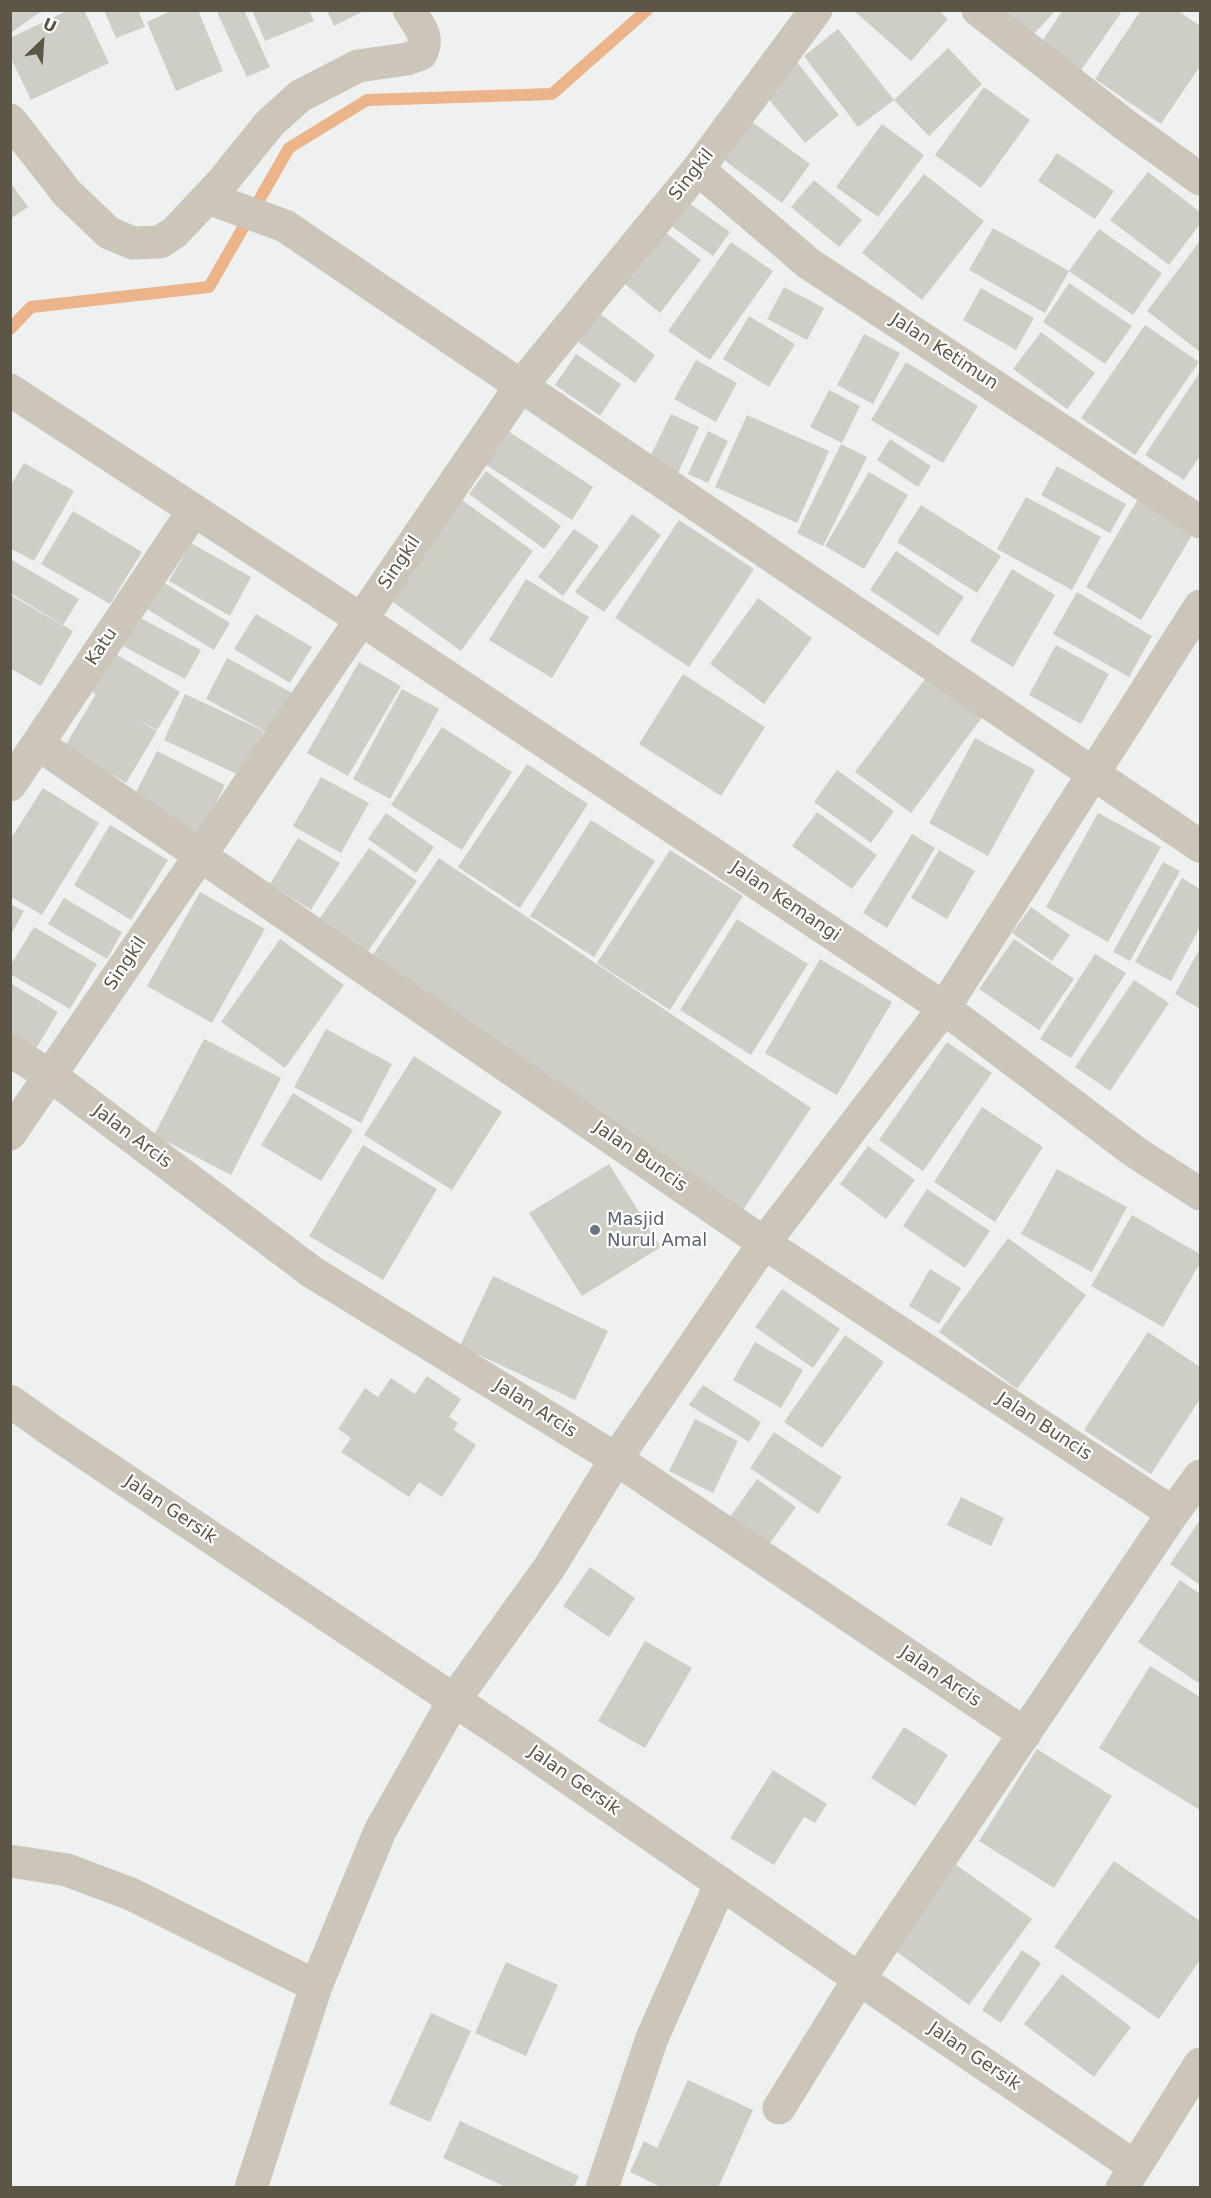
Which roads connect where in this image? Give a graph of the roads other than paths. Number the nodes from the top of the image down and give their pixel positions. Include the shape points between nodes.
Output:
1 (409, 10) edge
2 (816, 10) edge
3 (978, 10) edge
4 (10, 120) edge
5 (698, 169) junction
6 (1200, 179) edge
7 (218, 201) junction
8 (520, 387) junction
9 (10, 390) edge
10 (194, 510) junction
11 (1200, 522) edge
12 (1200, 606) edge
13 (362, 620) junction
14 (38, 744) junction
15 (1093, 774) junction
16 (10, 785) edge
17 (1200, 846) edge
18 (201, 855) junction
19 (944, 1008) junction
20 (10, 1052) edge
21 (51, 1076) junction
22 (10, 1134) edge
23 (1200, 1194) edge
24 (764, 1243) junction
25 (10, 1401) edge
26 (616, 1459) junction
27 (1200, 1476) edge
28 (1173, 1513) junction
29 (454, 1700) junction
30 (1025, 1734) junction
31 (10, 1861) edge
32 (721, 1883) junction
33 (859, 1979) junction
34 (316, 1986) junction
35 (1200, 2064) edge
36 (778, 2108) dead end
37 (1128, 2177) edge
38 (251, 2187) edge
39 (602, 2187) edge

1 - 7 street via 426,38 421,54 358,66 300,96 270,123
2 - 5 street, Singkil
3 - 6 street
4 - 7 street via 67,193 109,233 133,243 160,242
5 - 8 street, Singkil
5 - 11 street, Jalan Ketimun via 808,264
7 - 8 street via 285,226
8 - 13 street, Singkil
8 - 15 street
9 - 10 street, Jalan Kemangi
10 - 13 street, Jalan Kemangi
10 - 14 street, Katu
12 - 15 street
13 - 18 street, Singkil
13 - 19 street, Jalan Kemangi
14 - 16 street, Katu
14 - 18 street, Jalan Buncis
15 - 17 street
15 - 19 street
18 - 21 street, Singkil
18 - 24 street, Jalan Buncis
19 - 23 street, Jalan Kemangi via 1135,1152
19 - 24 street
20 - 21 street, Jalan Arcis
21 - 22 street, Singkil
21 - 26 street, Jalan Arcis via 312,1272
24 - 26 street
24 - 28 street, Jalan Buncis
25 - 29 street, Jalan Gersik
26 - 29 street via 549,1568
26 - 30 street, Jalan Arcis
27 - 28 street
28 - 30 street
29 - 32 street, Jalan Gersik
29 - 34 street via 380,1831
30 - 33 street
31 - 34 street via 67,1869 131,1894
32 - 33 street, Jalan Gersik
32 - 39 street via 652,2038
33 - 36 street
33 - 37 street, Jalan Gersik
34 - 38 street
35 - 37 street

